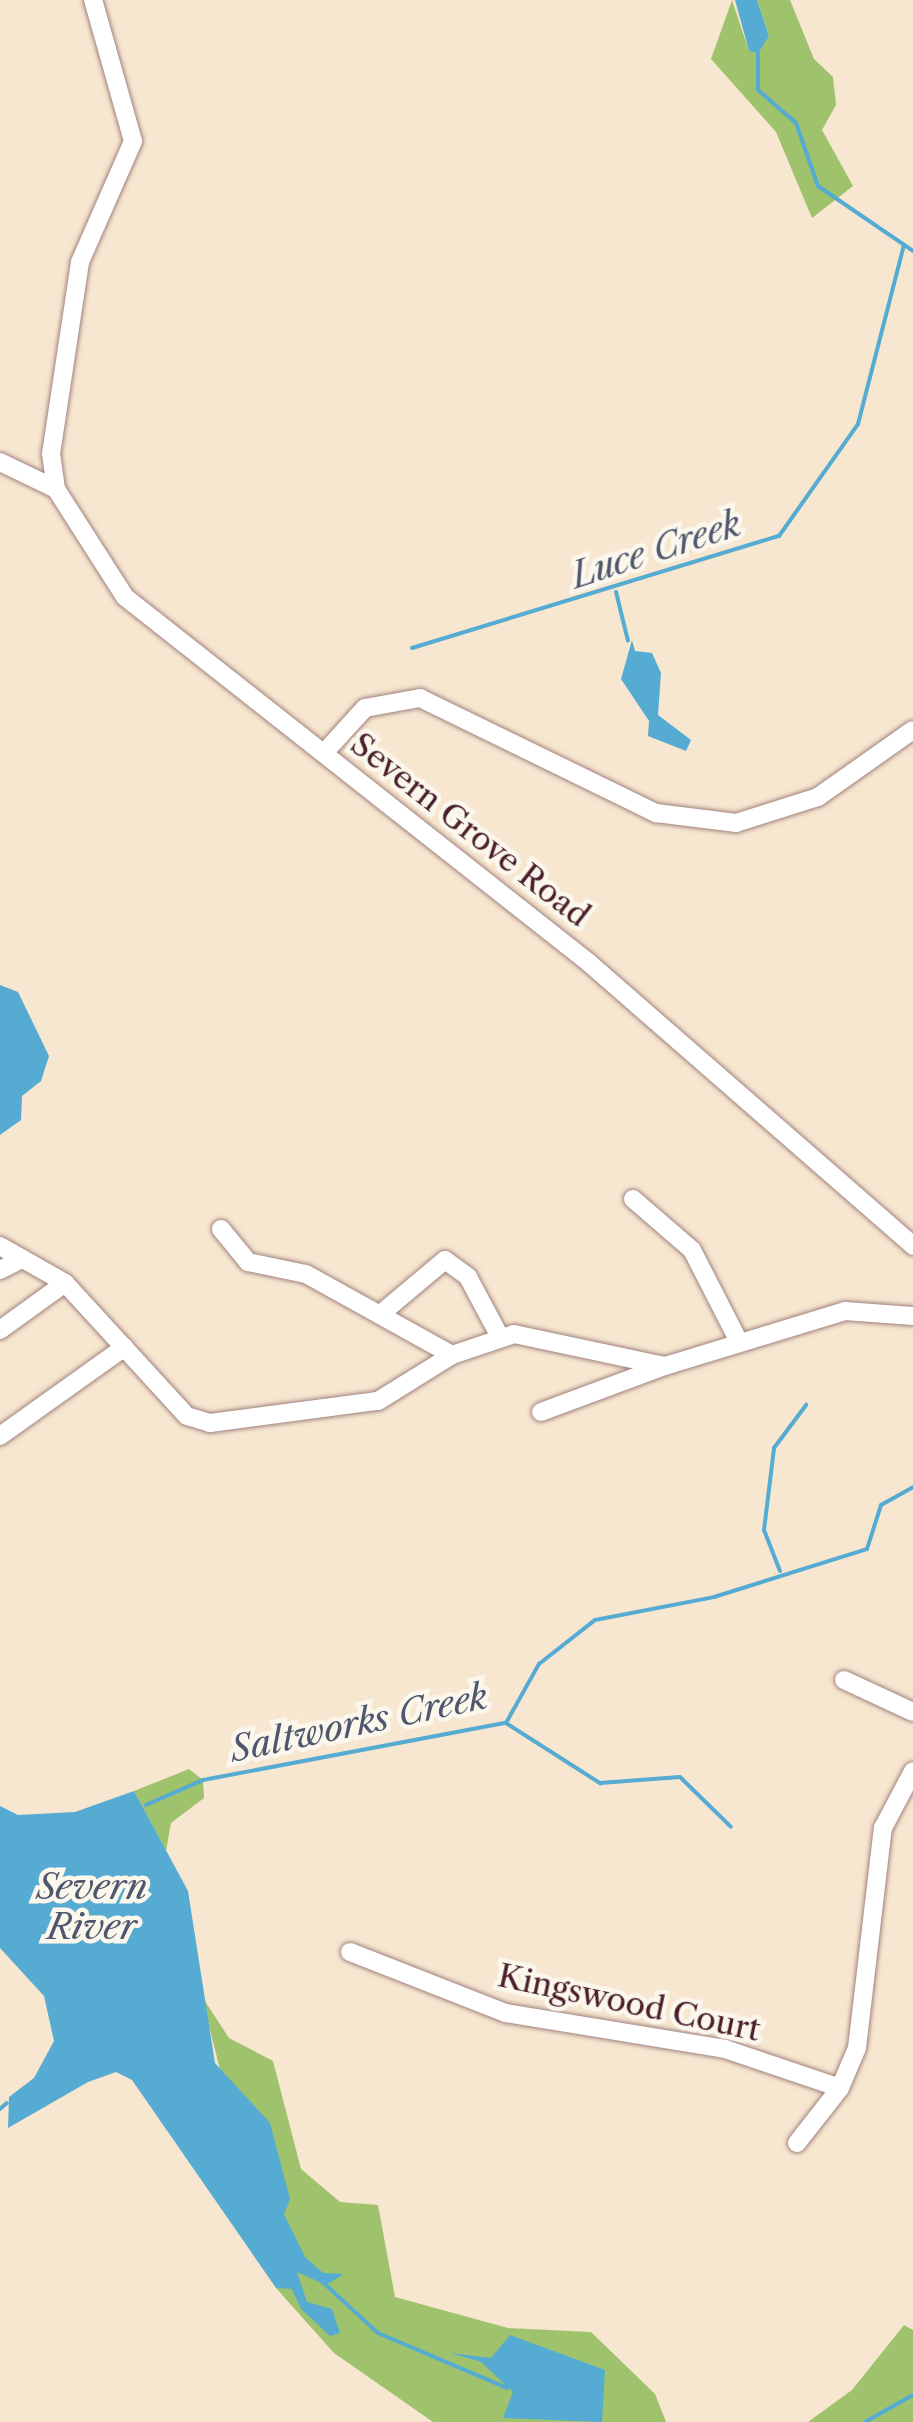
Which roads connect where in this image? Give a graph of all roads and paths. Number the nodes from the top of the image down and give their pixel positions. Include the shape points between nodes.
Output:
1 (92, 0) edge
2 (0, 462) edge
3 (56, 489) junction
4 (913, 730) edge
5 (324, 752) junction
6 (633, 1199) dead end
7 (221, 1229) dead end
8 (0, 1246) edge
9 (913, 1246) edge
10 (22, 1260) junction
11 (0, 1270) edge
12 (65, 1283) junction
13 (383, 1312) junction
14 (913, 1316) edge
15 (0, 1330) edge
16 (500, 1337) junction
17 (738, 1340) junction
18 (124, 1346) junction
19 (452, 1355) junction
20 (665, 1366) junction
21 (540, 1412) dead end
22 (0, 1436) edge
23 (844, 1680) dead end
24 (913, 1712) edge
25 (913, 1771) edge
26 (350, 1952) dead end
27 (840, 2088) junction
28 (796, 2143) dead end

1 - 3 street via 132,141 80,262 51,454
2 - 3 street
3 - 5 street, Severn Grove Road via 125,597
4 - 5 street via 818,797 736,823 656,812 420,698 364,708
5 - 9 street, Severn Grove Road via 598,971
6 - 17 street via 692,1250
7 - 13 street via 248,1262 306,1274
8 - 10 street
10 - 11 street
10 - 12 street
12 - 15 street
12 - 18 street
13 - 16 street via 445,1260 468,1277
13 - 19 street
14 - 17 street via 845,1312
16 - 19 street
16 - 20 street
17 - 20 street
18 - 19 street via 187,1416 210,1422 378,1401
18 - 22 street
20 - 21 street
23 - 24 street
25 - 27 street via 882,1828 857,2048
26 - 27 street, Kingswood Court via 506,2013 724,2050
27 - 28 street

